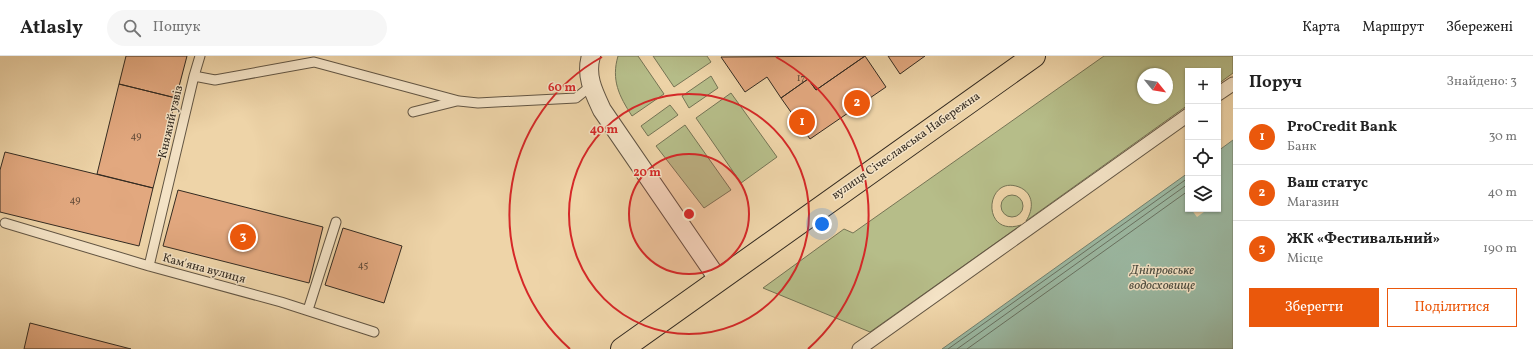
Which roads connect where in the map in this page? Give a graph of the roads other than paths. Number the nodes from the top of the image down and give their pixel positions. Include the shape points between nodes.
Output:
1 (200, 56) edge
2 (590, 56) edge
3 (1034, 56) edge
4 (194, 76) junction
5 (1233, 84) edge
6 (591, 86) junction
7 (1221, 92) edge
8 (459, 101) junction
9 (413, 112) dead end
10 (1185, 117) edge
11 (336, 222) dead end
12 (5, 223) dead end
13 (149, 266) junction
14 (718, 279) junction
15 (308, 310) junction
16 (374, 332) dead end
17 (622, 349) edge
18 (859, 349) edge

1 - 4 lane
2 - 6 street via 588,64
3 - 14 main road, вулиця Січеславська Набережна
4 - 8 lane, Княжий узвіз via 215,80 314,62
4 - 13 lane, Княжий узвіз
5 - 7 street
6 - 8 lane, Княжий узвіз via 576,98 478,103
6 - 14 street via 602,110
8 - 9 lane
10 - 18 street
11 - 15 lane
12 - 13 lane, Кам'яна вулиця
13 - 15 lane, Кам'яна вулиця
14 - 17 main road, вулиця Січеславська Набережна
15 - 16 lane, Кам'яна вулиця

